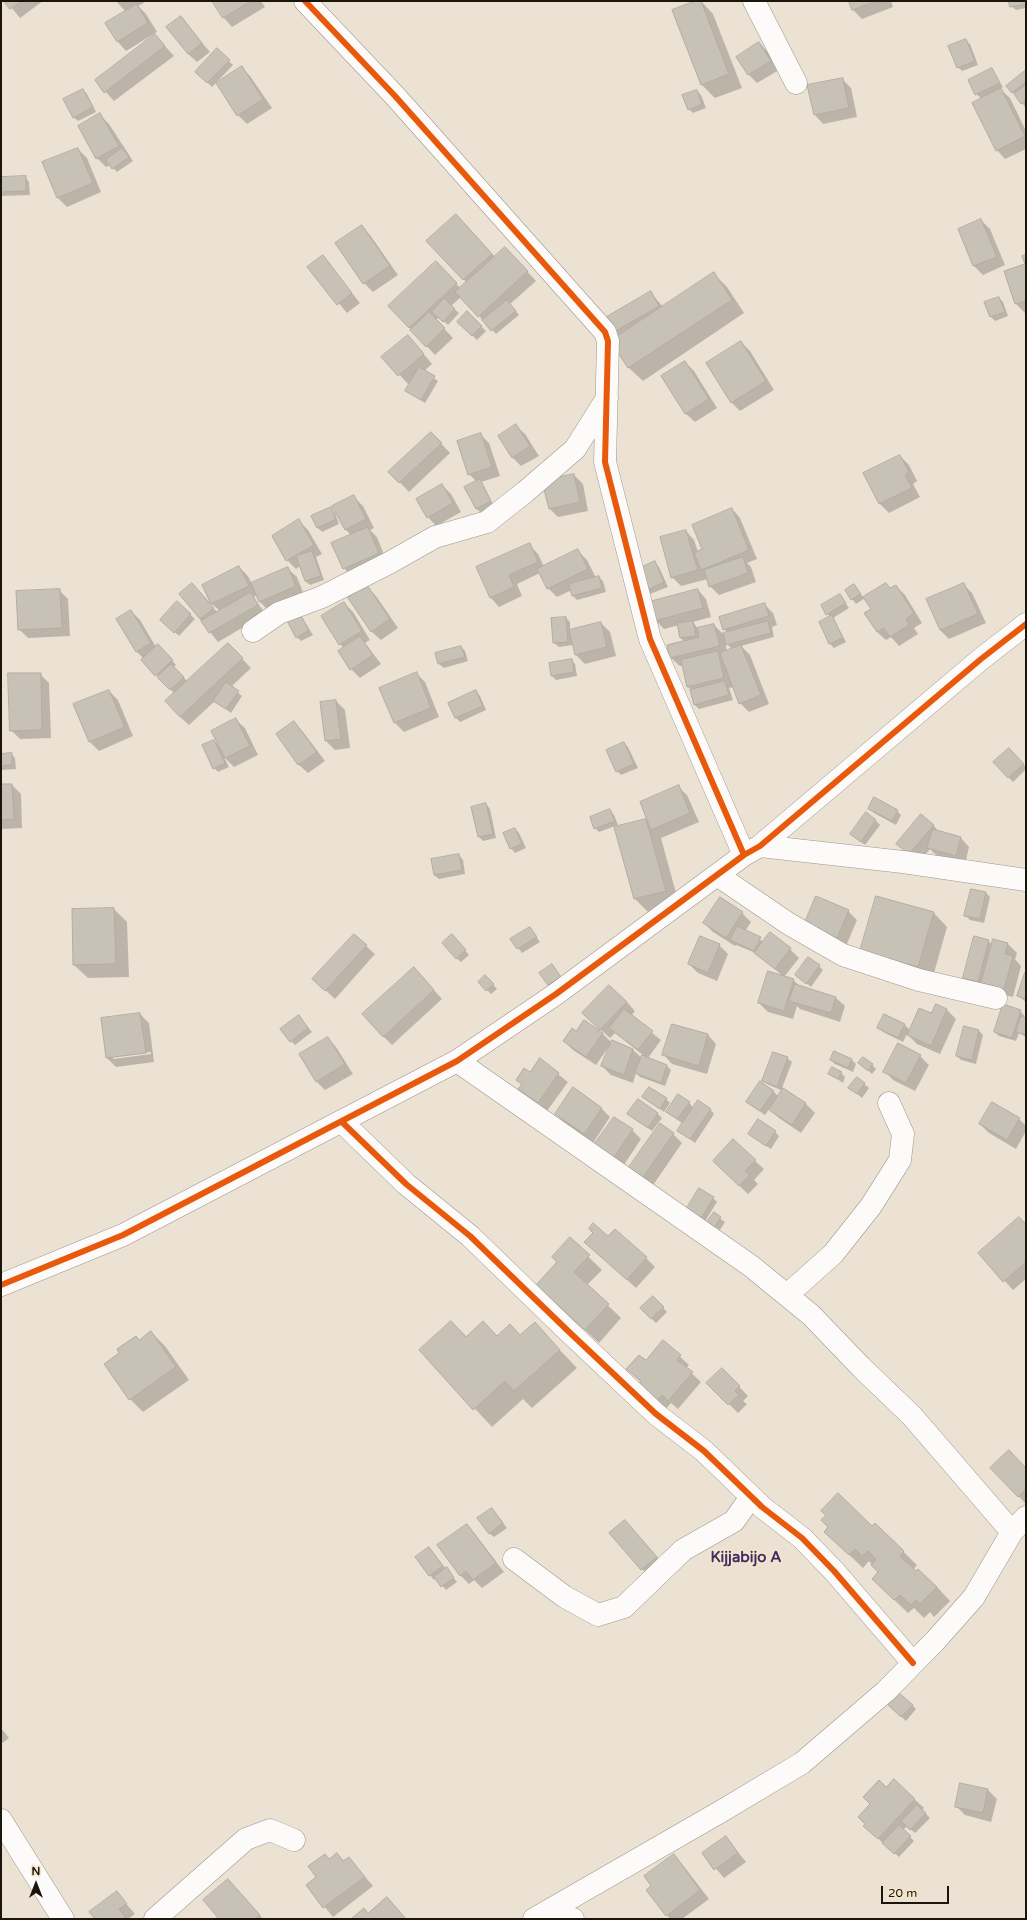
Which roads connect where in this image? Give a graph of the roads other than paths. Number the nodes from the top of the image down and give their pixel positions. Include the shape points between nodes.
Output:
1 (305, 1) edge
2 (754, 1) edge
3 (796, 84) dead end
4 (607, 398) junction
5 (1026, 624) edge
6 (253, 631) dead end
7 (752, 851) junction
8 (717, 875) junction
9 (1026, 880) edge
10 (996, 998) dead end
11 (457, 1061) junction
12 (889, 1103) dead end
13 (342, 1122) junction
14 (1, 1285) edge
15 (787, 1295) junction
16 (751, 1497) junction
17 (1019, 1525) edge
18 (514, 1559) dead end
19 (913, 1663) junction
20 (1, 1820) edge
21 (294, 1840) dead end
22 (64, 1919) edge
23 (155, 1919) edge
24 (535, 1919) edge
25 (573, 1919) edge

1 - 4 street via 395,96 605,332 608,341
2 - 3 street
4 - 6 street via 575,449 487,522 435,537 322,597 279,614
4 - 7 street via 606,462 650,639
5 - 7 street
7 - 8 street
7 - 9 street via 903,862
8 - 10 street via 790,924 843,955 919,980
8 - 11 street via 556,994
11 - 13 street
11 - 15 street via 751,1266
12 - 15 street via 903,1134 900,1160 871,1206 833,1254
13 - 14 street via 123,1235
13 - 16 street via 406,1184 470,1236 656,1414 704,1451
15 - 17 street via 811,1315
16 - 18 street via 734,1521 683,1550 624,1607 598,1615 565,1597
16 - 19 street via 802,1538 834,1571
17 - 19 street via 974,1597
19 - 24 street via 886,1691 802,1763
20 - 22 street
21 - 23 street via 270,1830 246,1839
24 - 25 street via 546,1912

